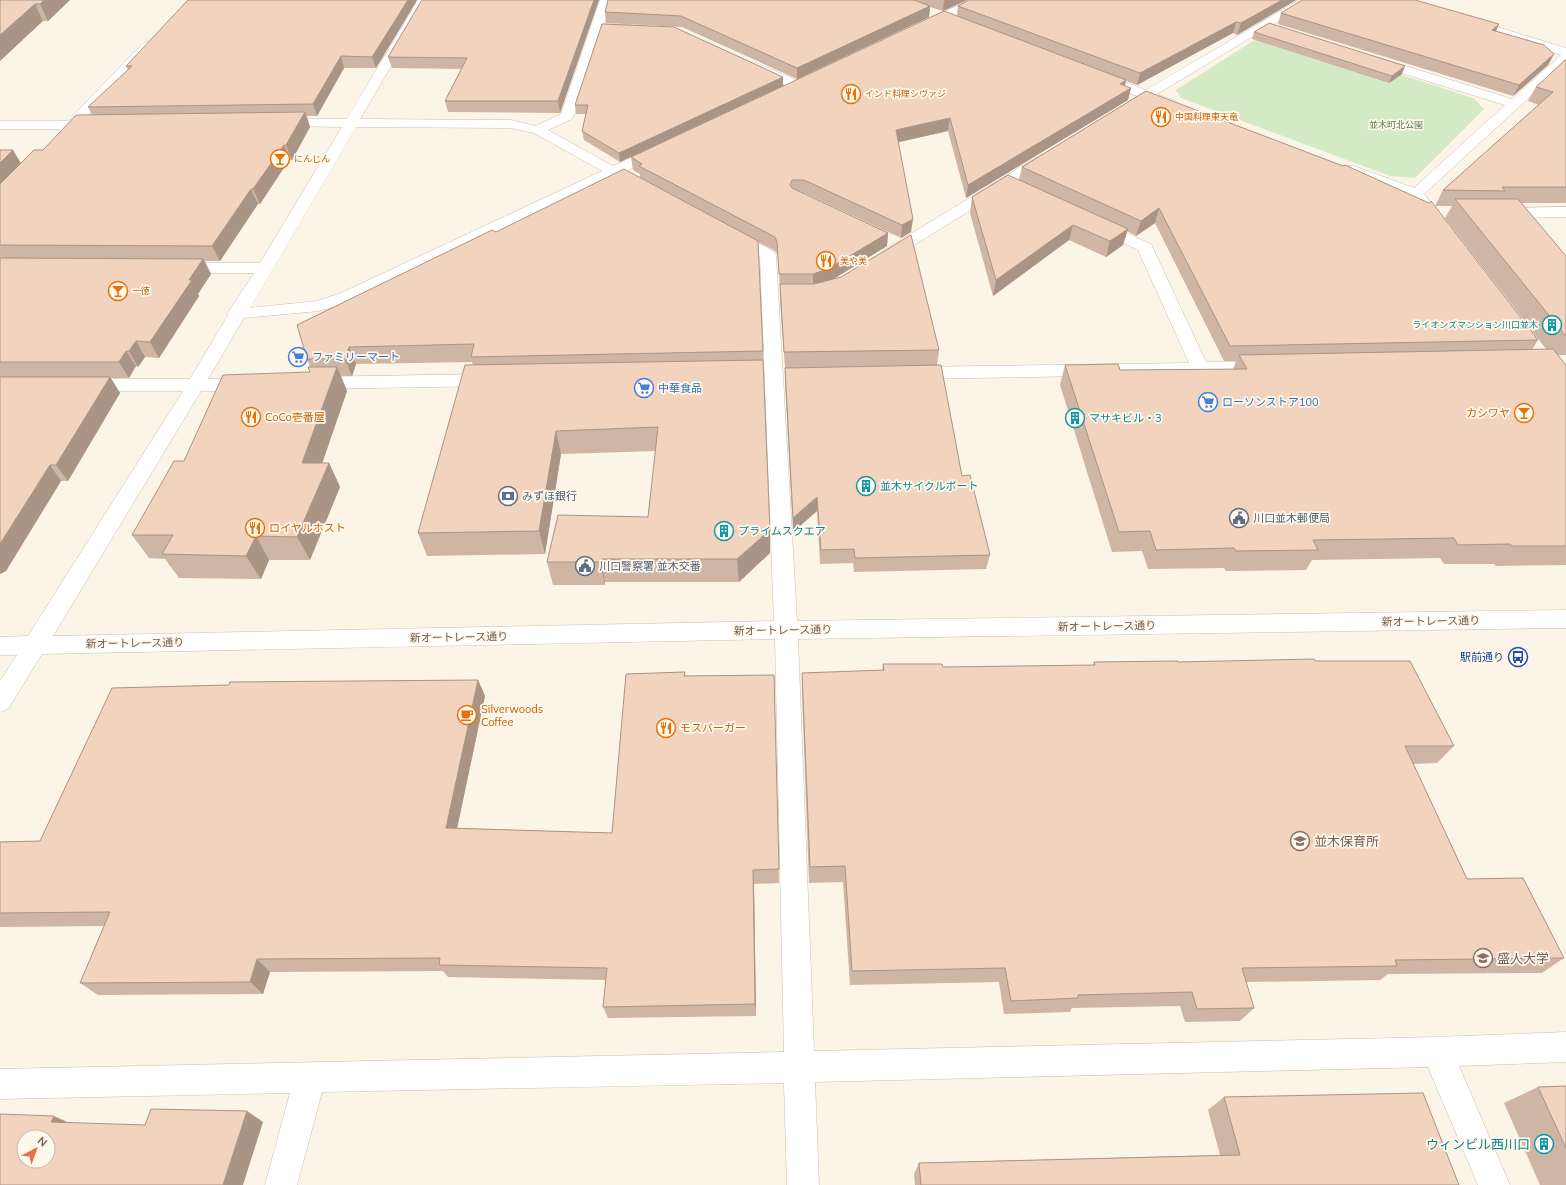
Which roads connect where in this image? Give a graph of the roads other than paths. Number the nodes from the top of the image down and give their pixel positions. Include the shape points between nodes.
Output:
1 (424, 0) edge
2 (606, 0) edge
3 (979, 0) edge
4 (1307, 0) edge
5 (928, 11) dead end
6 (943, 17) junction
7 (1455, 18) edge
8 (958, 22) edge
9 (1264, 25) junction
10 (596, 28) junction
11 (640, 29) edge
12 (1279, 30) edge
13 (908, 33) edge
14 (159, 34) edge
15 (1566, 52) edge
16 (1362, 56) edge
17 (1566, 57) edge
18 (747, 63) edge
19 (1088, 72) edge
20 (810, 78) edge
21 (796, 85) junction
22 (782, 92) edge
23 (1147, 95) junction
24 (1514, 104) junction
25 (1126, 107) edge
26 (1184, 108) edge
27 (352, 121) junction
28 (264, 123) edge
29 (0, 125) edge
30 (72, 125) junction
31 (112, 125) edge
32 (538, 130) junction
33 (55, 142) edge
34 (670, 145) edge
35 (1059, 150) edge
36 (1334, 164) edge
37 (613, 172) junction
38 (656, 194) edge
39 (1416, 194) junction
40 (1566, 212) edge
41 (1487, 213) edge
42 (1082, 218) edge
43 (719, 228) edge
44 (1450, 238) edge
45 (888, 239) edge
46 (902, 246) junction
47 (878, 261) edge
48 (160, 268) edge
49 (264, 268) junction
50 (236, 314) junction
51 (1279, 367) edge
52 (1200, 368) junction
53 (893, 373) edge
54 (505, 380) edge
55 (266, 384) edge
56 (298, 384) edge
57 (70, 385) edge
58 (195, 386) junction
59 (1566, 619) edge
60 (786, 630) junction
61 (36, 645) junction
62 (0, 646) edge
63 (0, 702) edge
64 (1566, 1047) edge
65 (1437, 1052) junction
66 (798, 1067) junction
67 (310, 1078) junction
68 (0, 1084) edge
69 (281, 1185) edge
70 (803, 1185) edge
71 (1494, 1185) edge

1 - 27 street
2 - 10 street
3 - 6 street
4 - 9 street
5 - 6 street
6 - 8 street
6 - 13 street
7 - 15 street
9 - 12 street
9 - 23 street
10 - 11 street
10 - 32 street via 567,116
14 - 30 street
16 - 24 street
17 - 24 street
18 - 21 street
19 - 23 street
20 - 21 street
21 - 22 street
23 - 25 street
23 - 26 street
24 - 39 street
27 - 28 street
27 - 32 street via 511,124
27 - 49 street
29 - 30 street
30 - 31 street
30 - 33 street
32 - 37 street
34 - 37 street
35 - 46 street via 1012,187
36 - 39 street
37 - 38 street
37 - 50 street via 347,297 306,307
39 - 44 street via 1439,213
40 - 41 street
42 - 52 street via 1145,247
43 - 60 street via 768,255 778,294 775,375
45 - 46 street
46 - 47 street
48 - 49 street
49 - 50 street
50 - 58 street
51 - 52 street
52 - 53 street
54 - 56 street
55 - 58 street
57 - 58 street
58 - 61 street
59 - 60 street, 新オートレース通り
60 - 61 street, 新オートレース通り
60 - 66 street
61 - 62 street, 新オートレース通り
61 - 63 street
64 - 65 street
65 - 66 street
65 - 71 street
66 - 67 street
66 - 70 street
67 - 68 street
67 - 69 street

